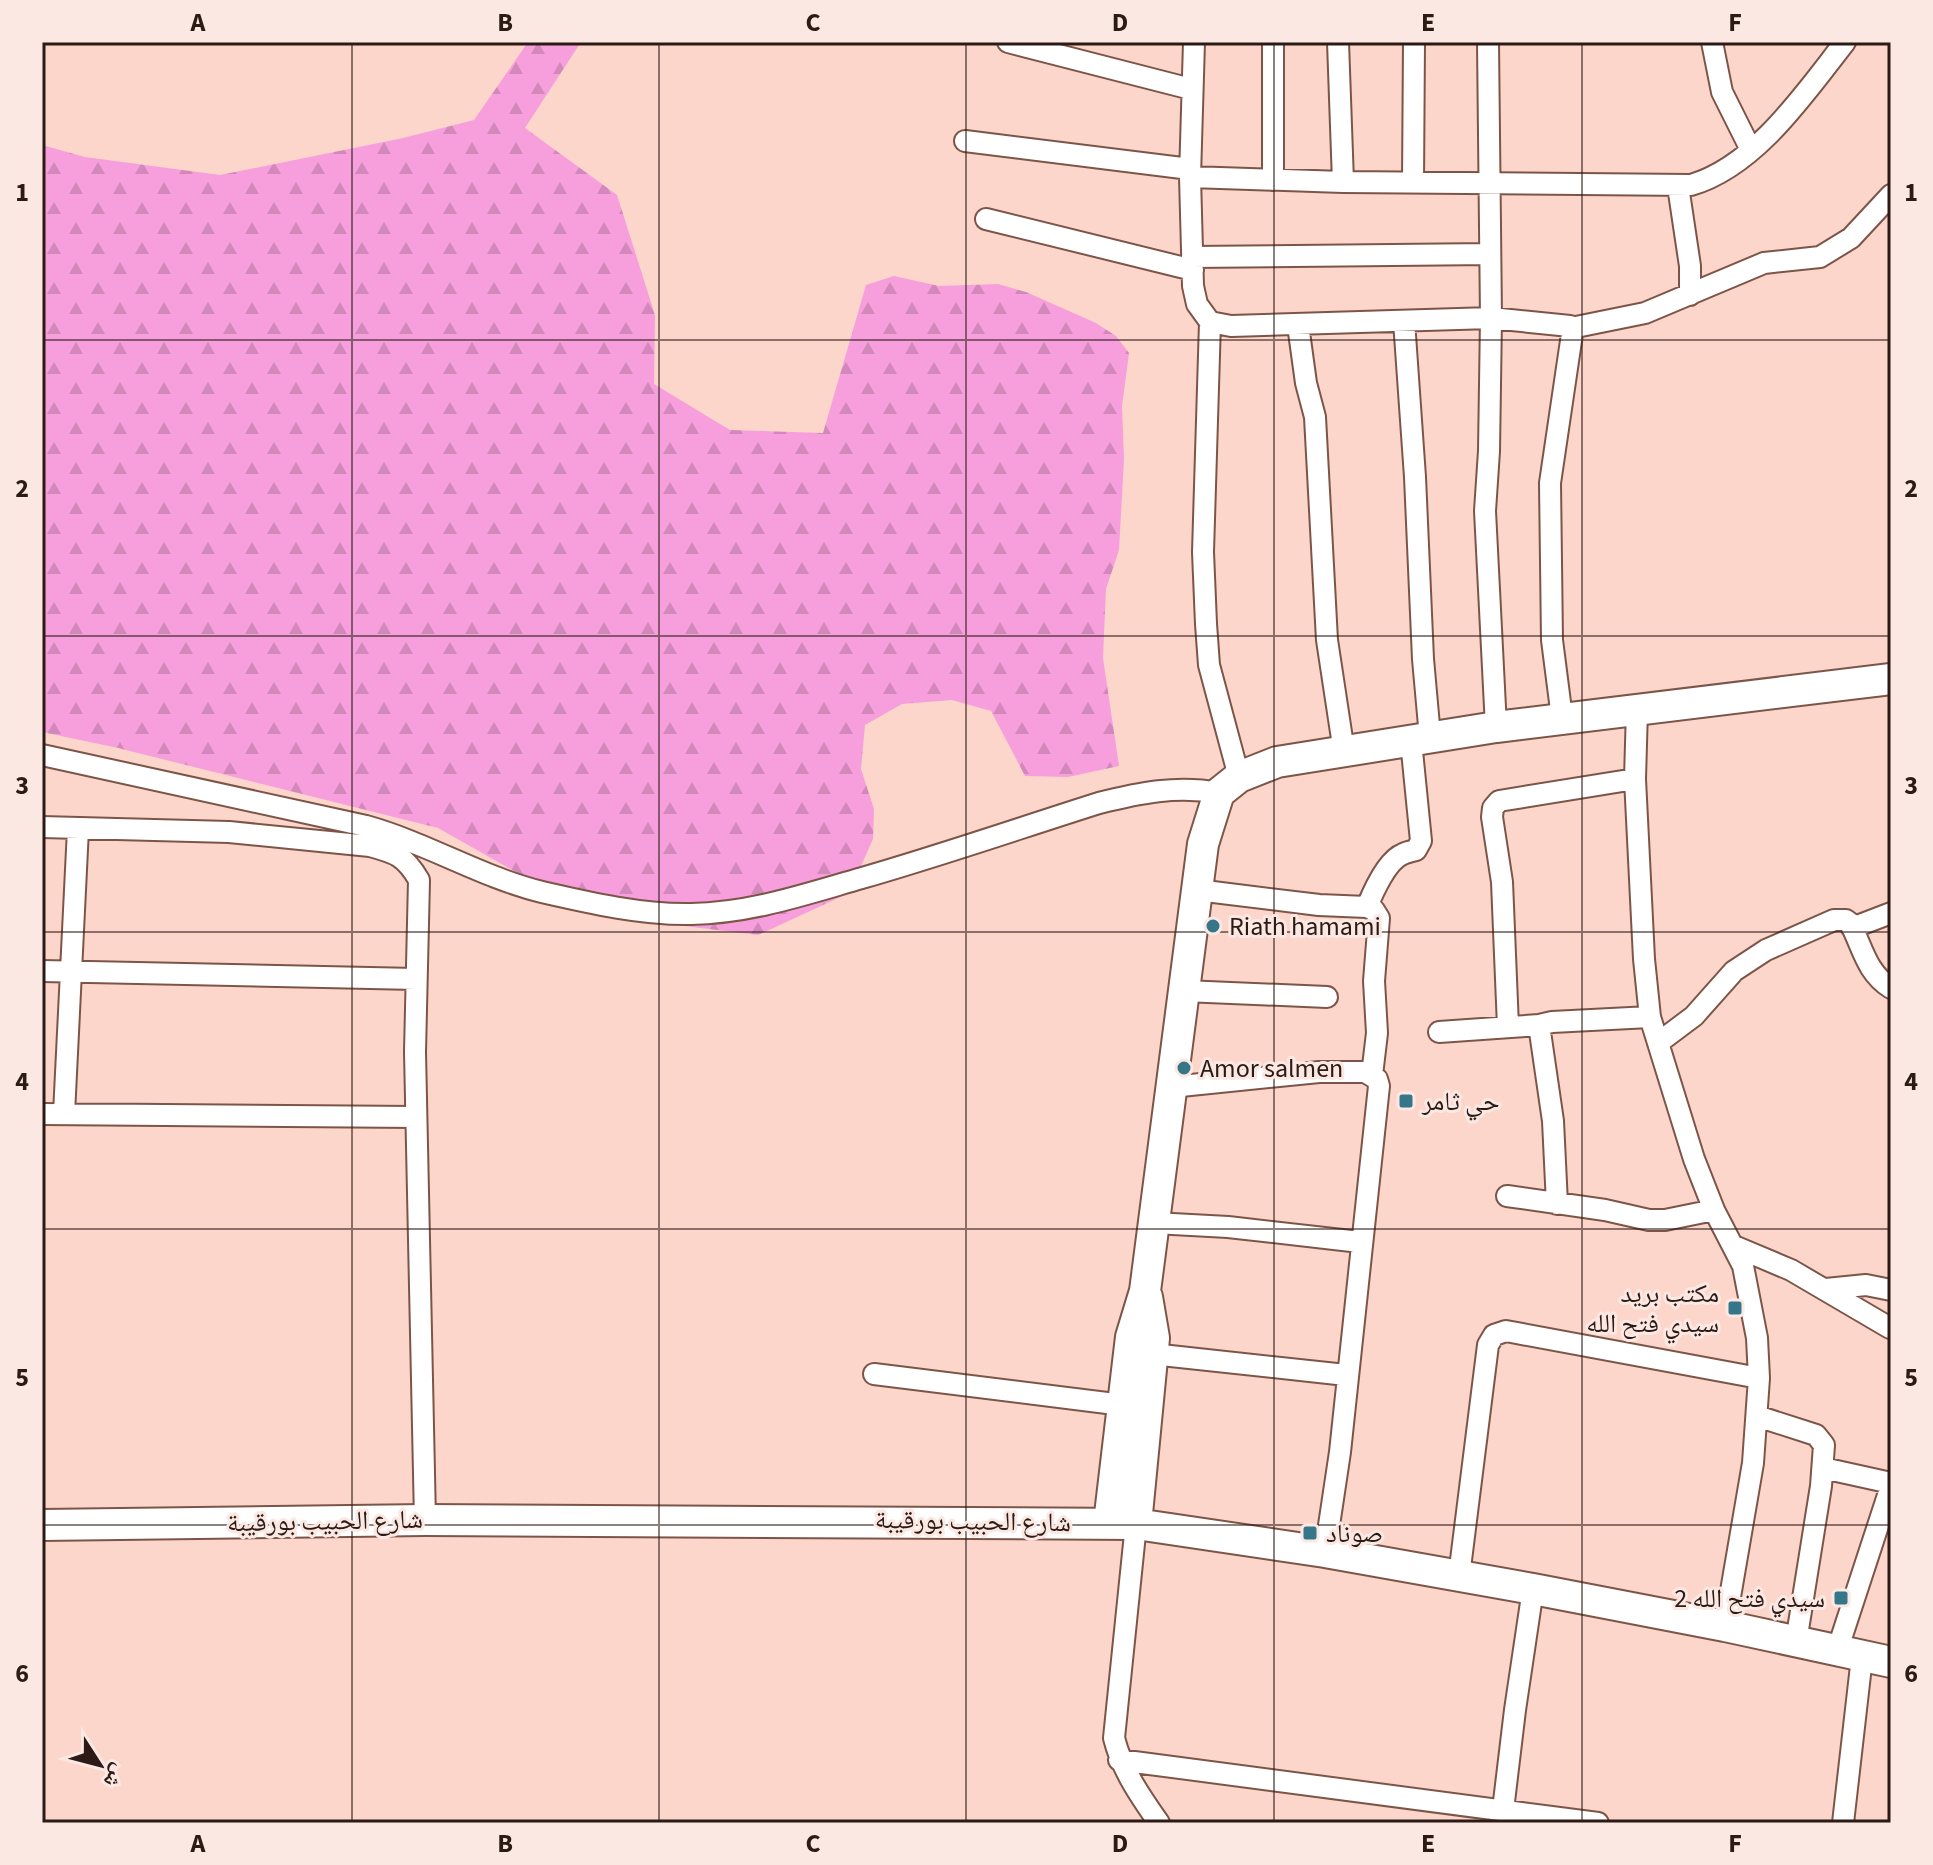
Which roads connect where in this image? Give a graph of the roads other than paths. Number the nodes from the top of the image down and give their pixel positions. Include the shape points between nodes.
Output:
1 (1008, 42) edge
2 (1194, 42) edge
3 (1273, 42) edge
4 (1338, 42) edge
5 (1414, 42) edge
6 (1488, 42) edge
7 (1712, 42) edge
8 (1845, 42) edge
9 (1056, 48) edge
10 (1191, 89) junction
11 (965, 141) dead end
12 (1751, 150) junction
13 (1190, 173) junction
14 (1273, 180) junction
15 (1343, 182) junction
16 (1413, 182) junction
17 (1489, 183) junction
18 (1678, 186) junction
19 (1891, 195) edge
20 (986, 219) dead end
21 (1490, 254) junction
22 (1192, 264) junction
23 (1690, 295) junction
24 (1491, 318) junction
25 (1404, 321) junction
26 (1210, 322) junction
27 (1298, 325) junction
28 (1571, 328) junction
29 (1891, 679) edge
30 (1637, 709) junction
31 (1562, 718) junction
32 (1496, 727) junction
33 (1421, 739) junction
34 (1344, 752) junction
35 (42, 755) edge
36 (1635, 779) junction
37 (1229, 785) junction
38 (42, 827) edge
39 (78, 829) junction
40 (1197, 890) junction
41 (1367, 907) junction
42 (1891, 913) edge
43 (1852, 928) junction
44 (42, 971) edge
45 (71, 971) junction
46 (416, 979) junction
47 (1891, 988) edge
48 (1184, 991) junction
49 (1327, 997) dead end
50 (1650, 1017) junction
51 (1539, 1025) junction
52 (1508, 1027) junction
53 (1439, 1032) dead end
54 (1658, 1043) junction
55 (1372, 1075) junction
56 (1171, 1087) junction
57 (42, 1114) edge
58 (64, 1114) junction
59 (416, 1117) junction
60 (1507, 1196) dead end
61 (1557, 1204) junction
62 (1714, 1210) junction
63 (1154, 1223) junction
64 (1360, 1242) junction
65 (1734, 1246) junction
66 (1826, 1289) junction
67 (1891, 1290) edge
68 (1145, 1291) junction
69 (1890, 1328) edge
70 (1152, 1354) junction
71 (874, 1374) dead end
72 (1346, 1375) junction
73 (1759, 1378) junction
74 (1123, 1405) junction
75 (1757, 1416) junction
76 (1823, 1468) junction
77 (1891, 1484) edge
78 (425, 1520) junction
79 (1122, 1523) junction
80 (42, 1525) edge
81 (1325, 1552) junction
82 (1459, 1576) junction
83 (1533, 1589) junction
84 (1725, 1626) junction
85 (1796, 1642) junction
86 (1863, 1657) edge
87 (1119, 1760) junction
88 (1503, 1810) junction
89 (1159, 1823) edge
90 (1598, 1823) edge
91 (1843, 1823) edge

1 - 9 street
2 - 10 street
3 - 14 street
4 - 15 street
5 - 16 street
6 - 17 street
7 - 12 street via 1722,92
8 - 12 street via 1775,129
9 - 10 street
10 - 13 street
11 - 13 street
12 - 18 street via 1703,182
13 - 14 street
13 - 22 street
14 - 15 street
15 - 16 street
16 - 17 street
17 - 18 street
17 - 21 street
18 - 23 street
19 - 23 street via 1833,251 1801,261 1764,263
20 - 22 street
21 - 22 street
21 - 24 street
22 - 26 street via 1197,304
23 - 28 street via 1645,313
24 - 25 street
24 - 28 street
24 - 32 street via 1485,511
25 - 27 street
25 - 33 street via 1423,659
26 - 27 street
26 - 37 street via 1203,552 1209,665
27 - 34 street via 1315,417 1327,640
28 - 31 street via 1550,483 1552,640
29 - 30 main road
30 - 31 main road
30 - 36 street
31 - 32 main road
32 - 33 main road
33 - 34 main road
33 - 41 street via 1421,841 1387,870
34 - 37 main road via 1277,762
35 - 37 street via 366,826 539,891 633,910 690,915 731,912 808,894 1135,794
36 - 50 street
36 - 52 street via 1499,801 1493,808
37 - 40 main road via 1203,844
38 - 39 street
39 - 45 street
39 - 46 street via 229,832 393,852 408,862 419,880
40 - 41 street
40 - 48 main road
41 - 55 street via 1379,918
42 - 43 street
43 - 47 street via 1869,968
43 - 54 street via 1846,920 1834,920 1766,950 1734,971 1694,1016
44 - 45 street
45 - 46 street
45 - 58 street
46 - 59 street
48 - 49 street
48 - 56 main road
50 - 51 street
50 - 54 street
51 - 52 street
51 - 61 street
52 - 53 street
54 - 62 street
55 - 56 street via 1319,1072
55 - 64 street via 1379,1086
56 - 63 main road
57 - 58 street
58 - 59 street
59 - 78 street
60 - 61 street
61 - 62 street via 1649,1220
62 - 65 street
63 - 64 street
63 - 68 main road
64 - 72 street
65 - 66 street
65 - 73 street via 1747,1280
66 - 67 street via 1866,1285
66 - 69 street
68 - 70 main road
68 - 74 main road via 1131,1337
70 - 72 street
70 - 79 main road
71 - 74 street
72 - 81 street
73 - 75 street
73 - 82 street via 1506,1331 1494,1335 1488,1345
74 - 79 main road
75 - 76 street via 1816,1435 1824,1445
75 - 84 street
76 - 77 street
76 - 85 street
77 - 86 street
78 - 79 main road, شارع الحبيب بورقيبة
78 - 80 main road, شارع الحبيب بورقيبة
79 - 81 main road, شارع الحبيب بورقيبة
79 - 87 street via 1114,1738
81 - 82 main road, شارع الحبيب بورقيبة
82 - 83 main road, شارع الحبيب بورقيبة
83 - 84 main road, شارع الحبيب بورقيبة
83 - 88 street
84 - 85 main road, شارع الحبيب بورقيبة
85 - 86 main road, شارع الحبيب بورقيبة
86 - 91 street
87 - 88 street
87 - 89 street
88 - 90 street

